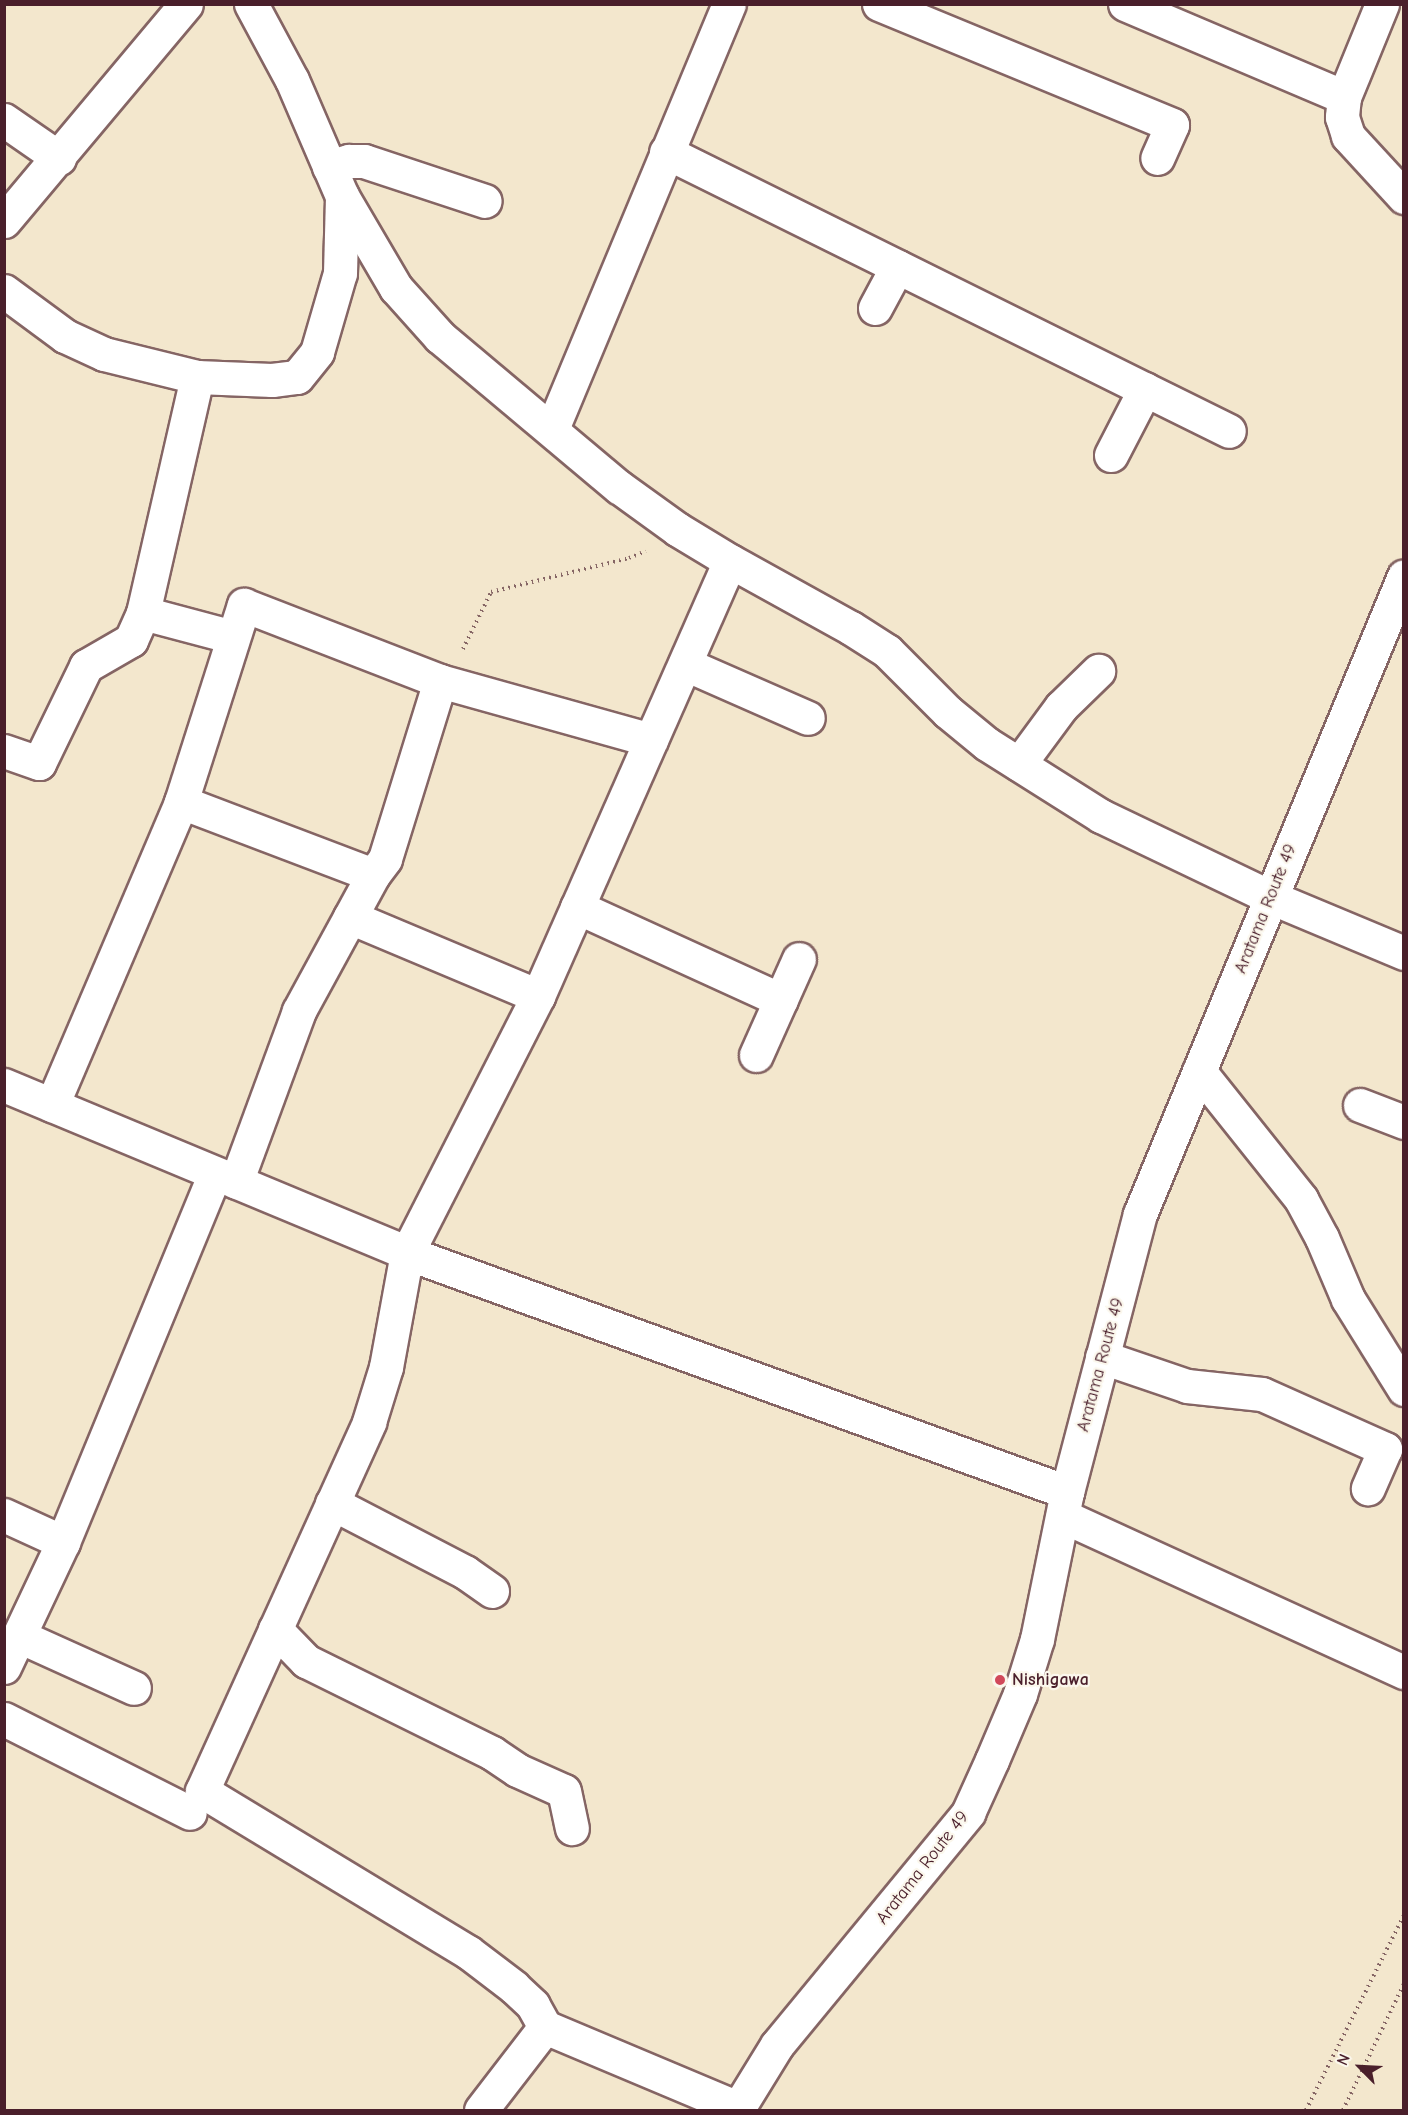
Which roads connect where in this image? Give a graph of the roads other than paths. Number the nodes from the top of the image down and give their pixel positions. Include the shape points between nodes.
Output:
1 (250, 4) edge
2 (729, 4) edge
3 (879, 4) edge
4 (1125, 4) edge
5 (1382, 4) edge
6 (173, 9) edge
7 (1344, 97) junction
8 (4, 120) edge
9 (666, 153) junction
10 (59, 158) junction
11 (1157, 158) dead end
12 (335, 182) junction
13 (1404, 197) edge
14 (485, 201) dead end
15 (4, 221) edge
16 (897, 267) junction
17 (4, 291) edge
18 (875, 308) dead end
19 (197, 377) junction
20 (1145, 389) junction
21 (552, 429) junction
22 (1229, 431) dead end
23 (1111, 455) dead end
24 (730, 561) junction
25 (1404, 576) edge
26 (143, 613) junction
27 (233, 637) junction
28 (685, 664) junction
29 (1098, 671) dead end
30 (443, 682) junction
31 (808, 718) dead end
32 (651, 740) junction
33 (4, 751) edge
34 (1019, 764) junction
35 (181, 802) junction
36 (372, 875) junction
37 (1270, 897) junction
38 (577, 907) junction
39 (350, 917) junction
40 (1404, 952) edge
41 (799, 959) dead end
42 (538, 996) junction
43 (781, 1000) junction
44 (756, 1055) dead end
45 (1198, 1071) junction
46 (4, 1085) edge
47 (52, 1105) junction
48 (1360, 1105) dead end
49 (1404, 1122) edge
50 (225, 1178) junction
51 (407, 1252) junction
52 (1102, 1357) junction
53 (1404, 1389) edge
54 (1368, 1488) dead end
55 (332, 1503) junction
56 (1065, 1504) junction
57 (4, 1515) edge
58 (63, 1542) junction
59 (492, 1591) dead end
60 (275, 1629) junction
61 (19, 1636) junction
62 (4, 1667) edge
63 (1404, 1672) edge
64 (134, 1688) dead end
65 (4, 1719) edge
66 (190, 1813) dead end
67 (572, 1828) dead end
68 (545, 2027) junction
69 (738, 2109) edge
70 (481, 2110) edge

1 - 12 street via 292,80
2 - 9 street
3 - 11 street via 1172,125
4 - 7 street
5 - 7 street
6 - 10 street
7 - 13 street via 1342,117 1348,136
8 - 10 street
9 - 16 street
9 - 21 street
10 - 15 street
12 - 14 street via 349,161 364,161
12 - 19 street via 340,273 317,352 297,377
12 - 21 street via 396,288 440,337
16 - 18 street
16 - 20 street
17 - 19 street via 65,336 104,354
19 - 26 street
20 - 22 street
20 - 23 street
21 - 24 street via 619,487
24 - 28 street
24 - 34 street via 886,651 948,712
25 - 37 street, Aratama Route 49
26 - 27 street
26 - 33 street via 131,640 86,666 39,763
27 - 30 street via 244,605
27 - 35 street
28 - 31 street
28 - 32 street
29 - 34 street via 1062,707
30 - 32 street
30 - 36 street via 385,859
32 - 38 street
34 - 37 street via 1101,816
35 - 36 street
35 - 47 street
36 - 39 street
37 - 40 street
37 - 45 street, Aratama Route 49
38 - 42 street
38 - 43 street
39 - 42 street
39 - 50 street via 299,1011
41 - 43 street
42 - 51 street
43 - 44 street
45 - 52 street, Aratama Route 49 via 1140,1214
45 - 53 street via 1301,1199 1348,1299
46 - 47 street
47 - 50 street
48 - 49 street
50 - 51 street
50 - 58 street
51 - 55 street via 386,1367 369,1422
51 - 56 street
52 - 54 street via 1187,1386 1262,1394 1385,1449
52 - 56 street, Aratama Route 49
55 - 59 street via 465,1572
55 - 60 street
56 - 63 street
56 - 69 street, Aratama Route 49 via 1020,1694 968,1813 777,2045
57 - 58 street
58 - 61 street
60 - 67 street via 306,1661 564,1791
60 - 68 street via 202,1791 468,1952 533,2005
61 - 62 street
61 - 64 street
65 - 66 street
68 - 69 street
68 - 70 street

